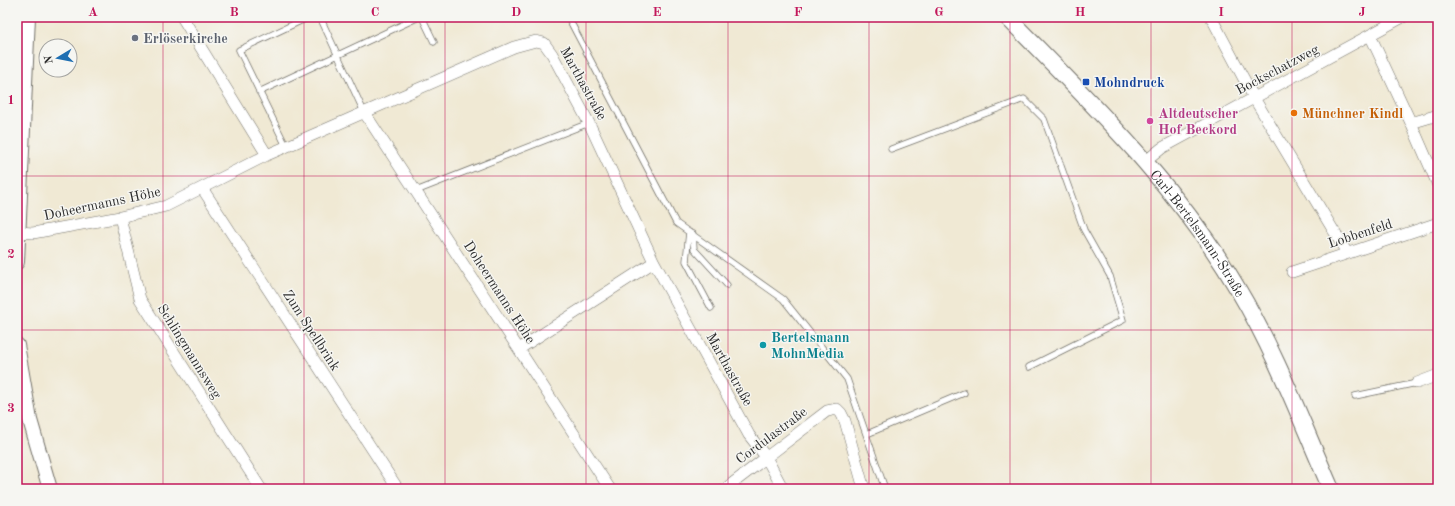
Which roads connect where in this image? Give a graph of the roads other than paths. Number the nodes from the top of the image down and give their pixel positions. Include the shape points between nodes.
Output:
1 (28, 17) edge
2 (182, 17) edge
3 (308, 17) edge
4 (320, 17) edge
5 (419, 17) edge
6 (422, 17) edge
7 (568, 17) edge
8 (1007, 17) edge
9 (1211, 17) edge
10 (1403, 17) edge
11 (1370, 35) junction
12 (529, 41) joint
13 (434, 42) dead end
14 (337, 55) junction
15 (259, 92) junction
16 (1254, 98) junction
17 (364, 112) junction
18 (1438, 115) edge
19 (589, 123) junction
20 (1411, 123) junction
21 (286, 146) junction
22 (891, 149) dead end
23 (267, 155) junction
24 (1146, 161) junction
25 (1438, 185) edge
26 (202, 188) junction
27 (416, 191) junction
28 (120, 217) junction
29 (1438, 222) edge
30 (19, 232) junction
31 (691, 233) junction
32 (1347, 253) junction
33 (17, 262) edge
34 (654, 262) junction
35 (1292, 272) dead end
36 (727, 285) dead end
37 (711, 308) dead end
38 (17, 345) edge
39 (519, 349) junction
40 (18, 367) edge
41 (1029, 367) dead end
42 (1438, 375) edge
43 (1417, 383) joint
44 (964, 393) dead end
45 (1355, 396) dead end
46 (867, 434) junction
47 (766, 457) junction
48 (50, 489) edge
49 (261, 489) edge
50 (398, 489) edge
51 (610, 489) edge
52 (725, 489) edge
53 (782, 489) edge
54 (864, 489) edge
55 (885, 489) edge
56 (1330, 489) edge

1 - 30 street
2 - 23 street
3 - 15 lane via 239,50
4 - 14 lane
5 - 14 lane
6 - 13 lane
7 - 31 lane via 676,223
8 - 24 main road, Carl-Bertelsmann-Straße
9 - 16 street
10 - 11 street, Bockschatzweg
11 - 16 street, Bockschatzweg
11 - 20 street
12 - 17 street, Doheermanns Höhe
12 - 19 street, Marthastraße via 544,43
14 - 15 lane
14 - 17 lane
15 - 21 lane
16 - 24 street, Bockschatzweg via 1162,148
16 - 32 street
17 - 21 street, Doheermanns Höhe
17 - 27 street, Doheermanns Höhe
18 - 20 street
19 - 27 lane
19 - 34 street, Marthastraße
20 - 25 street
21 - 23 street, Doheermanns Höhe
22 - 41 lane via 1024,99 1044,119 1084,230 1110,276 1123,320
23 - 26 street, Doheermanns Höhe
24 - 56 main road, Carl-Bertelsmann-Straße via 1205,239 1240,292 1289,392
26 - 28 street, Doheermanns Höhe via 166,206
26 - 50 street, Zum Spellbrink
27 - 39 street, Doheermanns Höhe
28 - 30 street, Doheermanns Höhe via 33,232
28 - 49 street, Schlingmannsweg via 140,299
29 - 32 street, Lobbenfeld
30 - 33 street
31 - 36 lane via 694,249
31 - 37 lane via 686,261
31 - 46 lane via 783,299 847,378
32 - 35 street, Lobbenfeld
34 - 39 street
34 - 47 street, Marthastraße via 750,435
38 - 40 street
39 - 51 street, Doheermanns Höhe
40 - 48 street
42 - 43 street
43 - 45 lane
44 - 46 lane
46 - 55 lane
47 - 52 street, Cordulastraße
47 - 53 street, Marthastraße
47 - 54 street, Cordulastraße via 827,411 837,409 845,421

